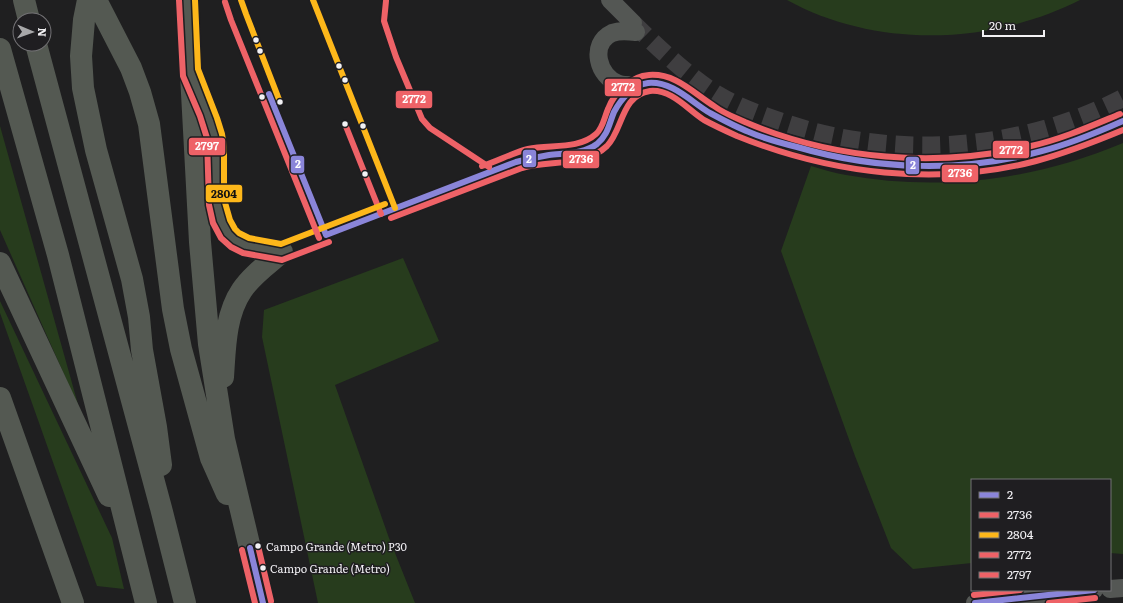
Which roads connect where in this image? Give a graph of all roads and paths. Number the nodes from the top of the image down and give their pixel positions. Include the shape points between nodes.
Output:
1 (24, 0) edge
2 (88, 0) edge
3 (96, 0) edge
4 (187, 0) edge
5 (610, 0) edge
6 (27, 12) edge
7 (0, 49) edge
8 (37, 52) edge
9 (191, 75) junction
10 (641, 85) tunnel mouth
11 (0, 263) edge
12 (0, 398) edge
13 (220, 414) junction
14 (161, 508) junction
15 (130, 542) junction
16 (250, 548) junction
17 (1123, 588) edge
18 (1111, 589) edge
19 (1085, 591) edge
20 (144, 595) edge
21 (73, 603) edge
22 (185, 603) edge
23 (263, 603) edge
24 (975, 603) edge

1 - 6 highway
2 - 14 highway via 81,56 83,88 96,150 132,279 161,463
3 - 16 highway via 131,68 149,124 173,309 189,380 211,458
4 - 9 highway
5 - 10 street via 635,27 610,34 604,40 599,48 600,67 604,74 619,84
7 - 15 highway via 58,255
8 - 14 highway
9 - 13 highway via 200,242 209,344
9 - 13 highway via 208,113 215,137 217,204 228,234 246,246 282,252 242,290 233,307 228,324
11 - 15 highway
12 - 21 highway
13 - 16 highway
14 - 22 highway
15 - 20 highway
16 - 23 highway
17 - 18 street
19 - 24 street

